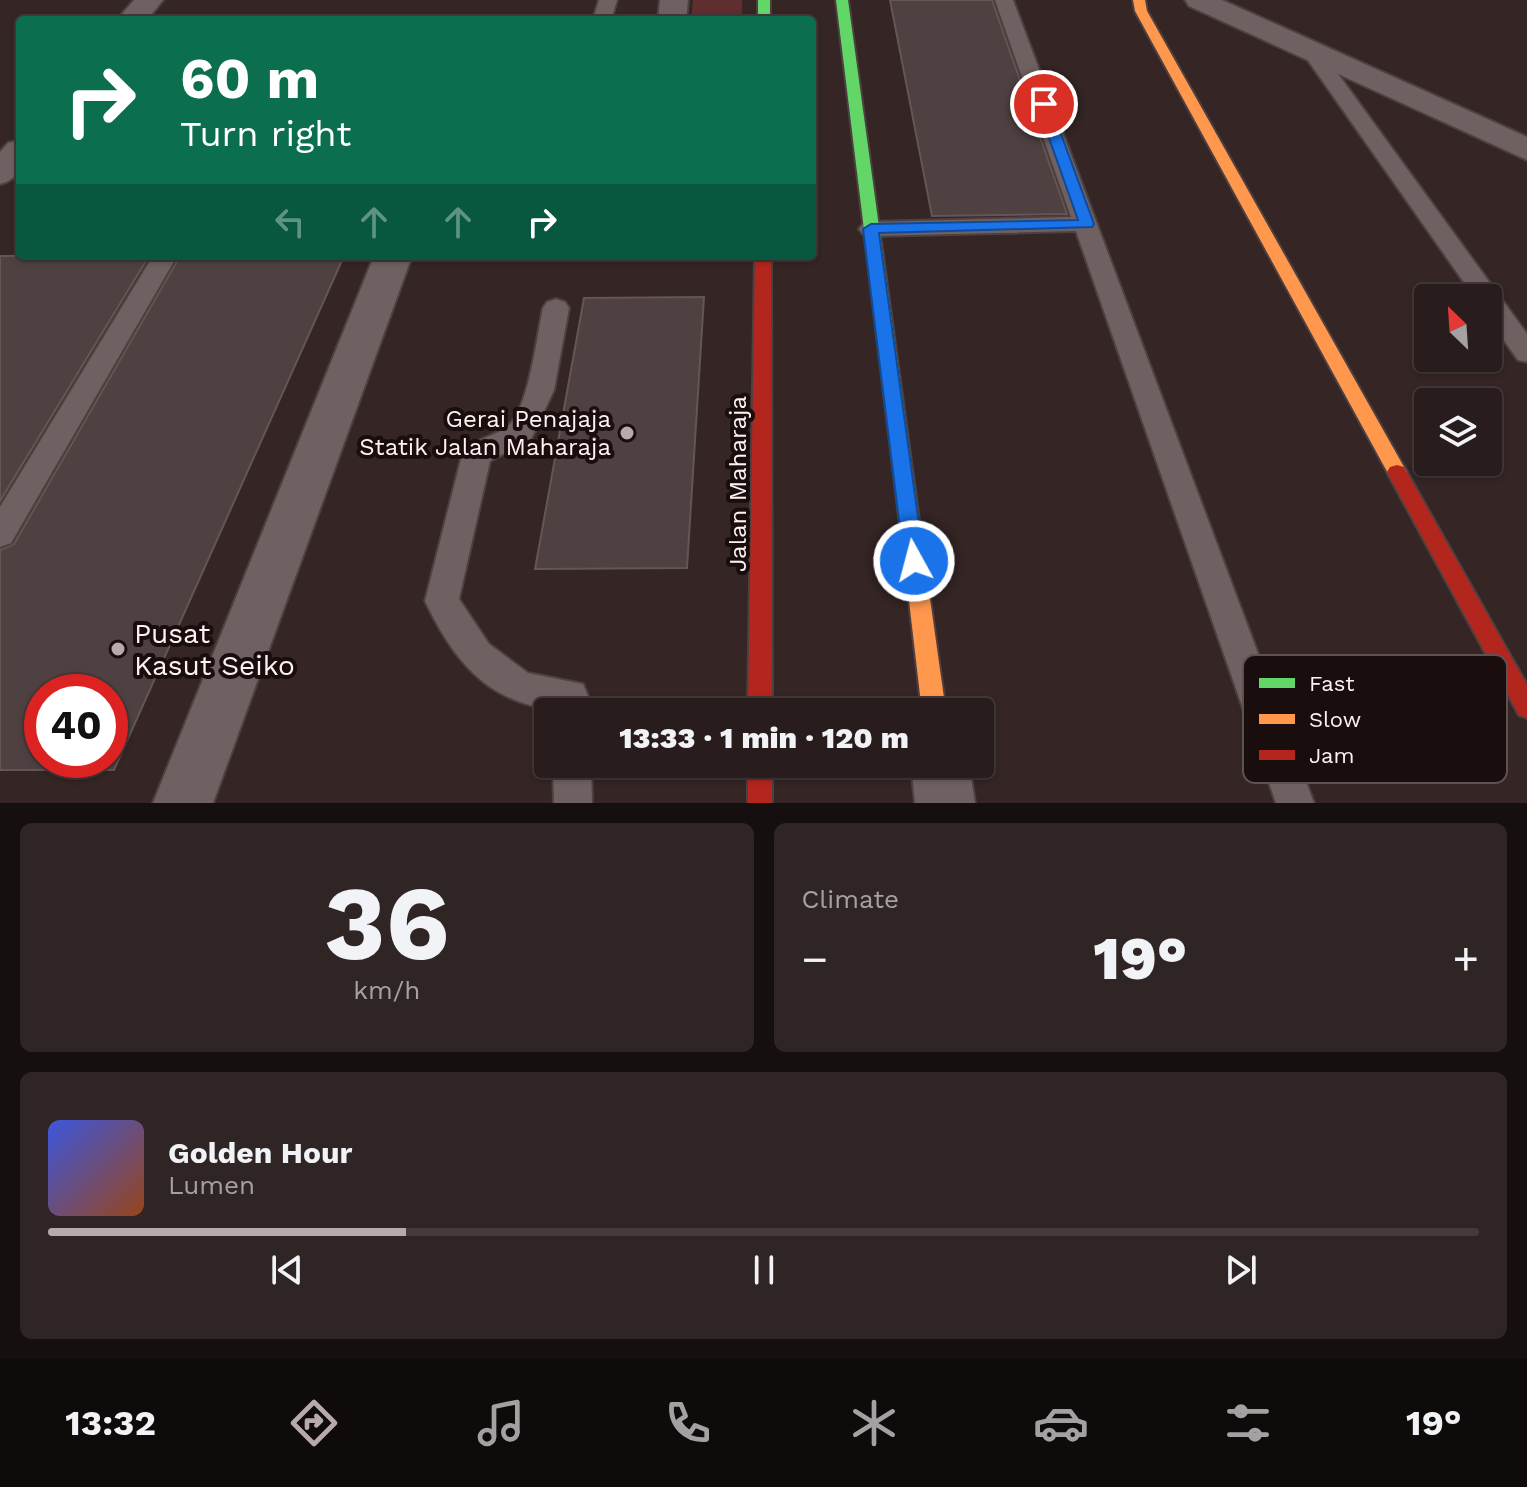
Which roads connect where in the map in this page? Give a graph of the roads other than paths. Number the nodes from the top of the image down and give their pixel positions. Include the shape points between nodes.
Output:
1 (149, 0) edge
2 (842, 0) edge
3 (1004, 0) edge
4 (1139, 0) edge
5 (1199, 0) edge
6 (135, 16) edge
7 (1310, 49) junction
8 (1522, 151) edge
9 (1087, 224) junction
10 (871, 229) junction
11 (163, 260) edge
12 (391, 260) edge
13 (763, 260) edge
14 (1478, 284) edge
15 (556, 308) dead end
16 (1502, 318) edge
17 (1527, 353) edge
18 (0, 534) edge
19 (1498, 655) edge
20 (1243, 658) edge
21 (1507, 671) edge
22 (570, 698) edge
23 (760, 698) edge
24 (932, 698) edge
25 (1527, 707) edge
26 (572, 778) edge
27 (760, 778) edge
28 (942, 778) edge
29 (1288, 783) edge
30 (183, 803) edge
31 (573, 803) edge
32 (760, 803) edge
33 (945, 803) edge
34 (1295, 803) edge

1 - 6 street
2 - 10 street
3 - 9 lane
4 - 19 street
5 - 7 street
7 - 8 street
7 - 14 lane
9 - 10 lane
9 - 20 lane
10 - 24 street
11 - 18 lane
12 - 30 street
13 - 23 street, Jalan Maharaja
15 - 22 lane via 540,390 521,431 477,455 442,601 477,655 520,688
16 - 17 lane
21 - 25 street
26 - 31 lane
27 - 32 street
28 - 33 street
29 - 34 lane

